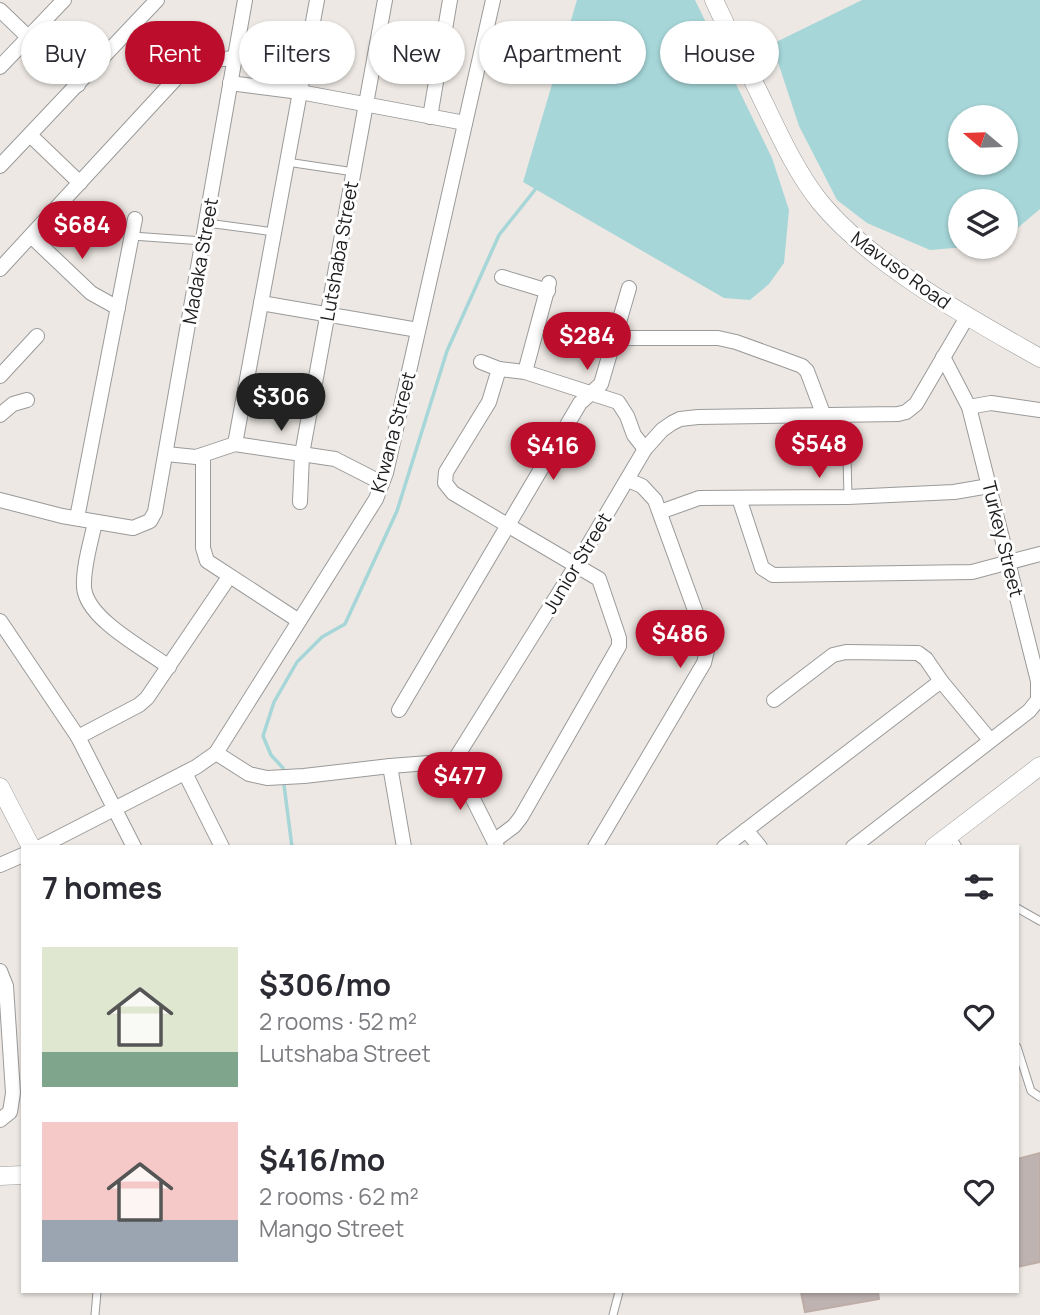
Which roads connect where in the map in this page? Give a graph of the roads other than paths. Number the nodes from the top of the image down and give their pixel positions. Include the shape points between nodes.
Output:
1 (64, 0) edge
2 (157, 0) edge
3 (245, 0) edge
4 (317, 0) edge
5 (385, 0) edge
6 (450, 0) edge
7 (493, 0) edge
8 (714, 1) edge
9 (0, 10) edge
10 (44, 21) edge
11 (21, 30) edge
12 (21, 44) edge
13 (234, 58) junction
14 (0, 67) edge
15 (230, 83) junction
16 (78, 85) joint
17 (300, 92) junction
18 (366, 105) junction
19 (430, 117) junction
20 (465, 123) junction
21 (30, 135) junction
22 (287, 162) junction
23 (0, 166) edge
24 (354, 172) junction
25 (79, 183) junction
26 (135, 219) dead end
27 (206, 223) junction
28 (274, 232) junction
29 (31, 236) junction
30 (132, 236) junction
31 (204, 241) junction
32 (0, 269) edge
33 (502, 276) dead end
34 (629, 288) dead end
35 (261, 303) junction
36 (118, 308) junction
37 (328, 314) junction
38 (967, 317) junction
39 (418, 330) junction
40 (37, 336) dead end
41 (615, 338) junction
42 (943, 357) junction
43 (1040, 358) edge
44 (481, 362) dead end
45 (499, 369) junction
46 (525, 372) junction
47 (0, 376) edge
48 (593, 393) junction
49 (27, 400) dead end
50 (969, 407) junction
51 (1040, 410) edge
52 (0, 415) edge
53 (824, 416) junction
54 (846, 416) junction
55 (235, 444) junction
56 (645, 449) junction
57 (166, 454) junction
58 (302, 454) junction
59 (203, 455) junction
60 (628, 480) junction
61 (382, 484) junction
62 (989, 486) junction
63 (848, 497) junction
64 (739, 498) junction
65 (0, 500) edge
66 (300, 502) dead end
67 (660, 512) junction
68 (77, 518) junction
69 (95, 522) junction
70 (507, 524) junction
71 (1040, 554) edge
72 (1009, 561) junction
73 (577, 564) junction
74 (229, 577) junction
75 (0, 621) edge
76 (299, 621) junction
77 (169, 667) junction
78 (941, 681) junction
79 (774, 700) dead end
80 (399, 710) dead end
81 (78, 737) junction
82 (990, 740) junction
83 (216, 753) junction
84 (454, 761) junction
85 (390, 766) junction
86 (1040, 766) edge
87 (185, 773) junction
88 (0, 787) edge
89 (115, 808) junction
90 (746, 830) junction
91 (954, 841) edge
92 (495, 844) edge
93 (30, 845) edge
94 (44, 845) edge
95 (133, 845) edge
96 (221, 845) edge
97 (404, 845) edge
98 (596, 845) edge
99 (727, 845) edge
100 (758, 845) edge
101 (855, 845) edge
102 (21, 856) edge
103 (0, 865) edge
104 (1019, 909) edge
105 (1040, 921) edge
106 (0, 971) edge
107 (5, 1043) edge
108 (1019, 1053) edge
109 (1040, 1097) edge
110 (0, 1120) edge
111 (21, 1175) edge
112 (0, 1176) edge
113 (97, 1293) edge
114 (619, 1293) edge
115 (95, 1315) edge
116 (613, 1315) edge

1 - 10 street
2 - 16 street
3 - 13 street, Madaka Street
4 - 17 street
5 - 18 street, Lutshaba Street
6 - 19 street
7 - 20 street, Krwana Street
8 - 38 street, Mavuso Road via 793,161 819,201 848,233 881,259
9 - 11 street
12 - 14 street
13 - 15 street, Madaka Street
13 - 25 street via 202,61 178,75
15 - 17 street
15 - 27 street, Madaka Street
16 - 21 street
17 - 18 street
17 - 22 street
18 - 19 street
18 - 24 street, Lutshaba Street
19 - 20 street
20 - 39 street, Krwana Street
21 - 23 street
21 - 25 street
22 - 24 lane
22 - 28 street
24 - 37 street, Lutshaba Street
25 - 29 street
26 - 30 street
27 - 28 lane
27 - 31 street, Madaka Street
28 - 35 street
29 - 32 street
29 - 36 street via 91,293
30 - 31 lane
30 - 36 street
31 - 57 street, Madaka Street
33 - 46 street via 548,287
34 - 41 street
35 - 37 street
35 - 55 street
36 - 68 street
37 - 39 street
37 - 58 street, Lutshaba Street
38 - 42 street, Junior Street
38 - 43 street, Mavuso Road
39 - 61 street, Krwana Street
40 - 47 street
41 - 48 street via 601,384
41 - 53 street via 718,338 802,366
42 - 50 street, Turkey Street
42 - 54 street, Junior Street via 916,404 906,412
44 - 45 street
45 - 46 street
45 - 70 street via 489,402 446,472 445,483
46 - 48 street
48 - 56 street via 618,401
48 - 70 street via 580,403
49 - 52 street
50 - 51 street via 991,403
50 - 62 street, Turkey Street
53 - 54 street, Junior Street
53 - 56 street, Junior Street via 680,419
54 - 63 lane
55 - 58 street
55 - 59 street
56 - 60 street, Junior Street
57 - 59 street
57 - 69 street, Madaka Street via 150,521 133,528
58 - 61 street via 347,464
58 - 66 street, Lutshaba Street
59 - 74 street via 204,555
60 - 67 street via 651,493
60 - 73 street, Junior Street
61 - 76 street, Krwana Street
62 - 63 street
62 - 72 street, Turkey Street
63 - 64 street
64 - 67 street via 699,498
64 - 72 street via 762,568 773,575 967,572
65 - 68 street
67 - 98 street via 707,653
68 - 69 street
69 - 77 street via 84,580 86,597 98,615
70 - 73 street
70 - 80 street
71 - 72 street
72 - 82 street, Turkey Street via 1039,685 1038,700
73 - 84 street, Junior Street
73 - 92 street via 601,583 620,646 521,817
74 - 76 street
74 - 77 street
75 - 81 street
76 - 83 street, Krwana Street
77 - 81 street via 139,705
78 - 79 street via 918,653 840,653
78 - 82 street
78 - 90 street
81 - 89 street
82 - 101 street, Turkey Street
83 - 85 street via 249,774 267,778
83 - 87 street, Krwana Street
84 - 85 street
84 - 92 street
85 - 97 street
86 - 91 street
87 - 89 street, Krwana Street
87 - 96 street
88 - 93 street
89 - 94 street, Krwana Street
89 - 95 street
90 - 99 street
90 - 100 street
102 - 103 street
104 - 105 lane
106 - 107 street via 6,986
107 - 110 street via 13,1100 10,1112
108 - 109 lane via 1031,1091
111 - 112 street
113 - 115 lane
114 - 116 lane

